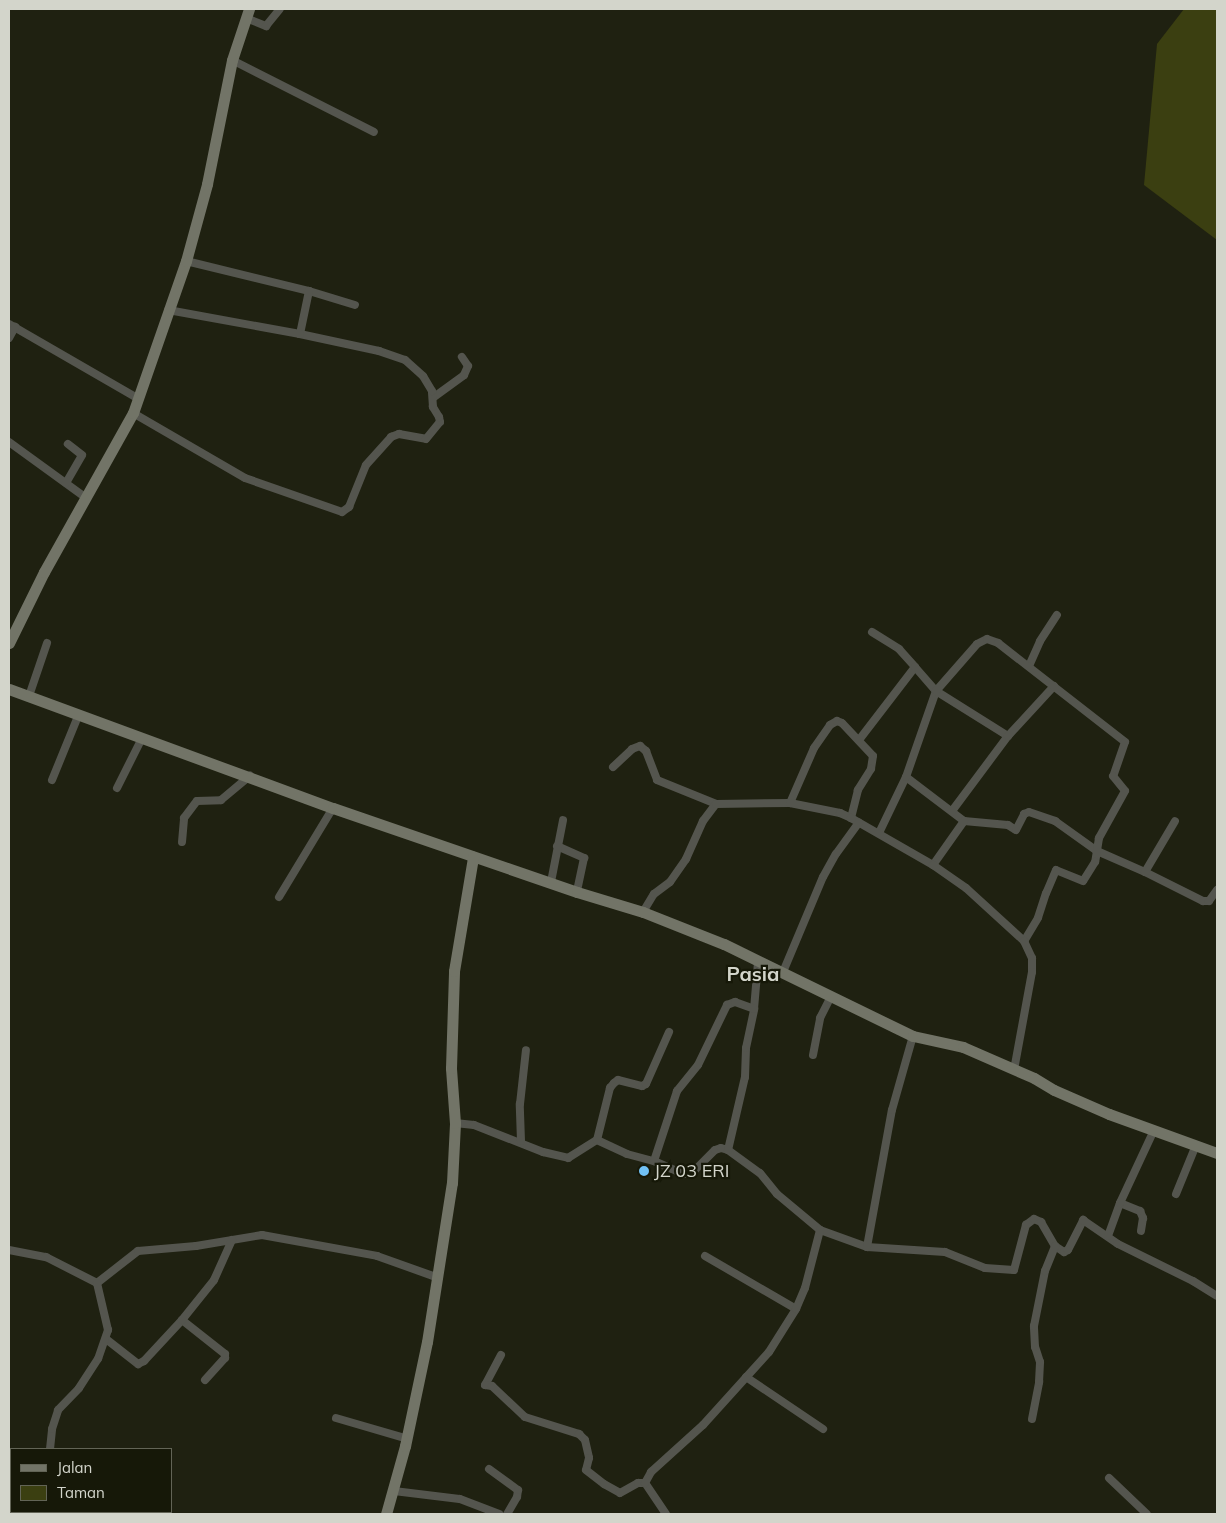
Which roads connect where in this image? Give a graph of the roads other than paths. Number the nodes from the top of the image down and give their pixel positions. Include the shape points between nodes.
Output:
1 (280, 9) edge
2 (247, 13) edge
3 (232, 60) junction
4 (374, 132) dead end
5 (186, 261) junction
6 (309, 291) junction
7 (355, 305) dead end
8 (168, 310) junction
9 (12, 326) edge
10 (300, 334) junction
11 (9, 338) edge
12 (462, 357) dead end
13 (434, 397) junction
14 (137, 398) junction
15 (133, 412) junction
16 (9, 442) edge
17 (68, 444) dead end
18 (66, 484) junction
19 (86, 498) junction
20 (1057, 615) dead end
21 (872, 632) dead end
22 (47, 643) dead end
23 (9, 644) edge
24 (1029, 666) junction
25 (914, 667) junction
26 (1054, 686) junction
27 (9, 689) edge
28 (936, 691) junction
29 (29, 696) junction
30 (79, 714) junction
31 (1008, 736) junction
32 (142, 738) junction
33 (859, 740) junction
34 (613, 767) dead end
35 (250, 776) junction
36 (906, 777) junction
37 (52, 780) dead end
38 (117, 788) dead end
39 (790, 803) junction
40 (716, 804) junction
41 (333, 808) junction
42 (952, 811) junction
43 (851, 818) junction
44 (563, 820) dead end
45 (964, 821) junction
46 (1175, 821) dead end
47 (859, 822) junction
48 (879, 833) junction
49 (182, 842) dead end
50 (557, 846) junction
51 (1097, 851) junction
52 (473, 857) junction
53 (933, 865) junction
54 (1145, 872) junction
55 (551, 882) junction
56 (1217, 890) edge
57 (577, 892) junction
58 (279, 897) dead end
59 (643, 912) junction
60 (1024, 941) junction
61 (758, 962) junction
62 (783, 972) junction
63 (831, 996) junction
64 (754, 1009) junction
65 (669, 1032) dead end
66 (913, 1036) junction
67 (526, 1050) dead end
68 (813, 1054) dead end
69 (1014, 1070) junction
70 (455, 1123) junction
71 (1154, 1130) junction
72 (597, 1140) junction
73 (521, 1141) junction
74 (1196, 1145) junction
75 (728, 1150) junction
76 (1217, 1153) edge
77 (654, 1161) junction
78 (1176, 1194) dead end
79 (1120, 1203) junction
80 (820, 1230) junction
81 (1141, 1232) dead end
82 (1108, 1236) junction
83 (232, 1240) junction
84 (1055, 1246) junction
85 (867, 1247) junction
86 (9, 1250) edge
87 (705, 1256) dead end
88 (436, 1278) junction
89 (97, 1283) junction
90 (1217, 1296) edge
91 (796, 1309) junction
92 (182, 1320) junction
93 (106, 1339) junction
94 (501, 1355) dead end
95 (746, 1377) junction
96 (205, 1380) dead end
97 (336, 1418) dead end
98 (1032, 1419) dead end
99 (823, 1429) dead end
100 (405, 1438) junction
101 (50, 1448) edge
102 (489, 1469) dead end
103 (1109, 1478) dead end
104 (645, 1483) junction
105 (394, 1491) junction
106 (386, 1514) edge
107 (499, 1514) edge
108 (507, 1514) edge
109 (666, 1514) edge
110 (1147, 1514) edge

1 - 2 street via 266,26
2 - 3 street
3 - 4 street
3 - 5 street via 207,184
5 - 6 street
5 - 8 street
6 - 7 street
6 - 10 street
8 - 10 street
8 - 14 street
9 - 11 street
9 - 14 street
10 - 13 street via 405,360 423,376
12 - 13 street via 468,366 464,374
13 - 15 street via 433,407 440,420 438,425 426,439 399,434 391,437 366,465 350,507 342,512 246,478
14 - 15 street
15 - 19 street
16 - 18 street
17 - 18 street via 82,456
18 - 19 street
19 - 23 street via 44,572
20 - 24 street
21 - 25 street via 898,649
22 - 29 street
24 - 26 street
24 - 28 street via 998,643 982,640 960,660
25 - 28 street
25 - 33 street
26 - 31 street
26 - 51 street via 1125,742 1113,776 1125,791 1099,838
27 - 29 street
28 - 31 street
28 - 36 street
29 - 30 street
30 - 32 street
30 - 37 street
31 - 42 street
32 - 35 street
32 - 38 street
33 - 39 street via 842,723 838,721 830,725 814,748
33 - 43 street via 873,756 874,762 860,786
34 - 40 street via 632,749 640,746 646,751 658,780
35 - 41 street
35 - 49 street via 222,800 197,800 184,818
36 - 42 street
36 - 48 street
39 - 40 street
39 - 43 street
40 - 59 street via 703,821 686,859 670,882 654,894
41 - 52 street
41 - 58 street
42 - 45 street
43 - 47 street
44 - 50 street
45 - 51 street via 1008,825 1016,830 1028,812 1055,821
45 - 53 street
46 - 54 street
47 - 48 street
47 - 62 street via 823,877
48 - 53 street
50 - 55 street
50 - 57 street via 584,858
51 - 54 street
51 - 60 street via 1095,862 1083,881 1056,870 1038,918
52 - 55 street
52 - 70 street via 454,971 451,1068
53 - 60 street via 966,888
54 - 56 street via 1203,901 1208,901
55 - 57 street
57 - 59 street
59 - 61 street via 724,944
60 - 69 street via 1032,958 1032,972
61 - 62 street
61 - 64 street
62 - 63 street
63 - 66 street
63 - 68 street via 818,1025
64 - 75 street via 746,1048 745,1077
64 - 77 street via 735,1002 727,1005 698,1065 677,1091
65 - 72 street via 646,1084 636,1086 618,1080 610,1088
66 - 69 street via 963,1048
66 - 85 street via 892,1110
67 - 73 street via 520,1104
69 - 71 street via 1109,1114
70 - 73 street via 474,1125
70 - 88 street via 452,1183
71 - 74 street
71 - 79 street
72 - 73 street via 568,1158 543,1152
72 - 77 street via 627,1154
74 - 76 street
74 - 78 street
75 - 77 street via 715,1150 689,1174
75 - 80 street via 760,1173 777,1194
79 - 81 street via 1140,1211 1143,1218
79 - 82 street
80 - 85 street
80 - 91 street via 810,1276
82 - 84 street via 1083,1220 1068,1250 1064,1252
82 - 90 street
83 - 88 street via 269,1236 376,1256
83 - 89 street via 138,1251
83 - 92 street via 214,1280
84 - 85 street via 1040,1222 1034,1220 1026,1225 1014,1270 985,1268 945,1252
84 - 98 street via 1045,1271 1034,1326 1040,1382
86 - 89 street via 46,1257
87 - 91 street
88 - 100 street via 427,1342
89 - 93 street via 108,1321
91 - 95 street via 769,1352
92 - 93 street via 138,1364
92 - 96 street via 225,1354
93 - 101 street via 98,1359 79,1388 58,1410
94 - 104 street via 486,1385 492,1386 525,1417 579,1434 585,1440 589,1458 586,1470 604,1484 620,1493 638,1483
95 - 99 street
95 - 104 street via 703,1425 651,1472
97 - 100 street
100 - 105 street
102 - 108 street via 518,1490
103 - 110 street
104 - 109 street
105 - 106 street
105 - 107 street via 460,1498

